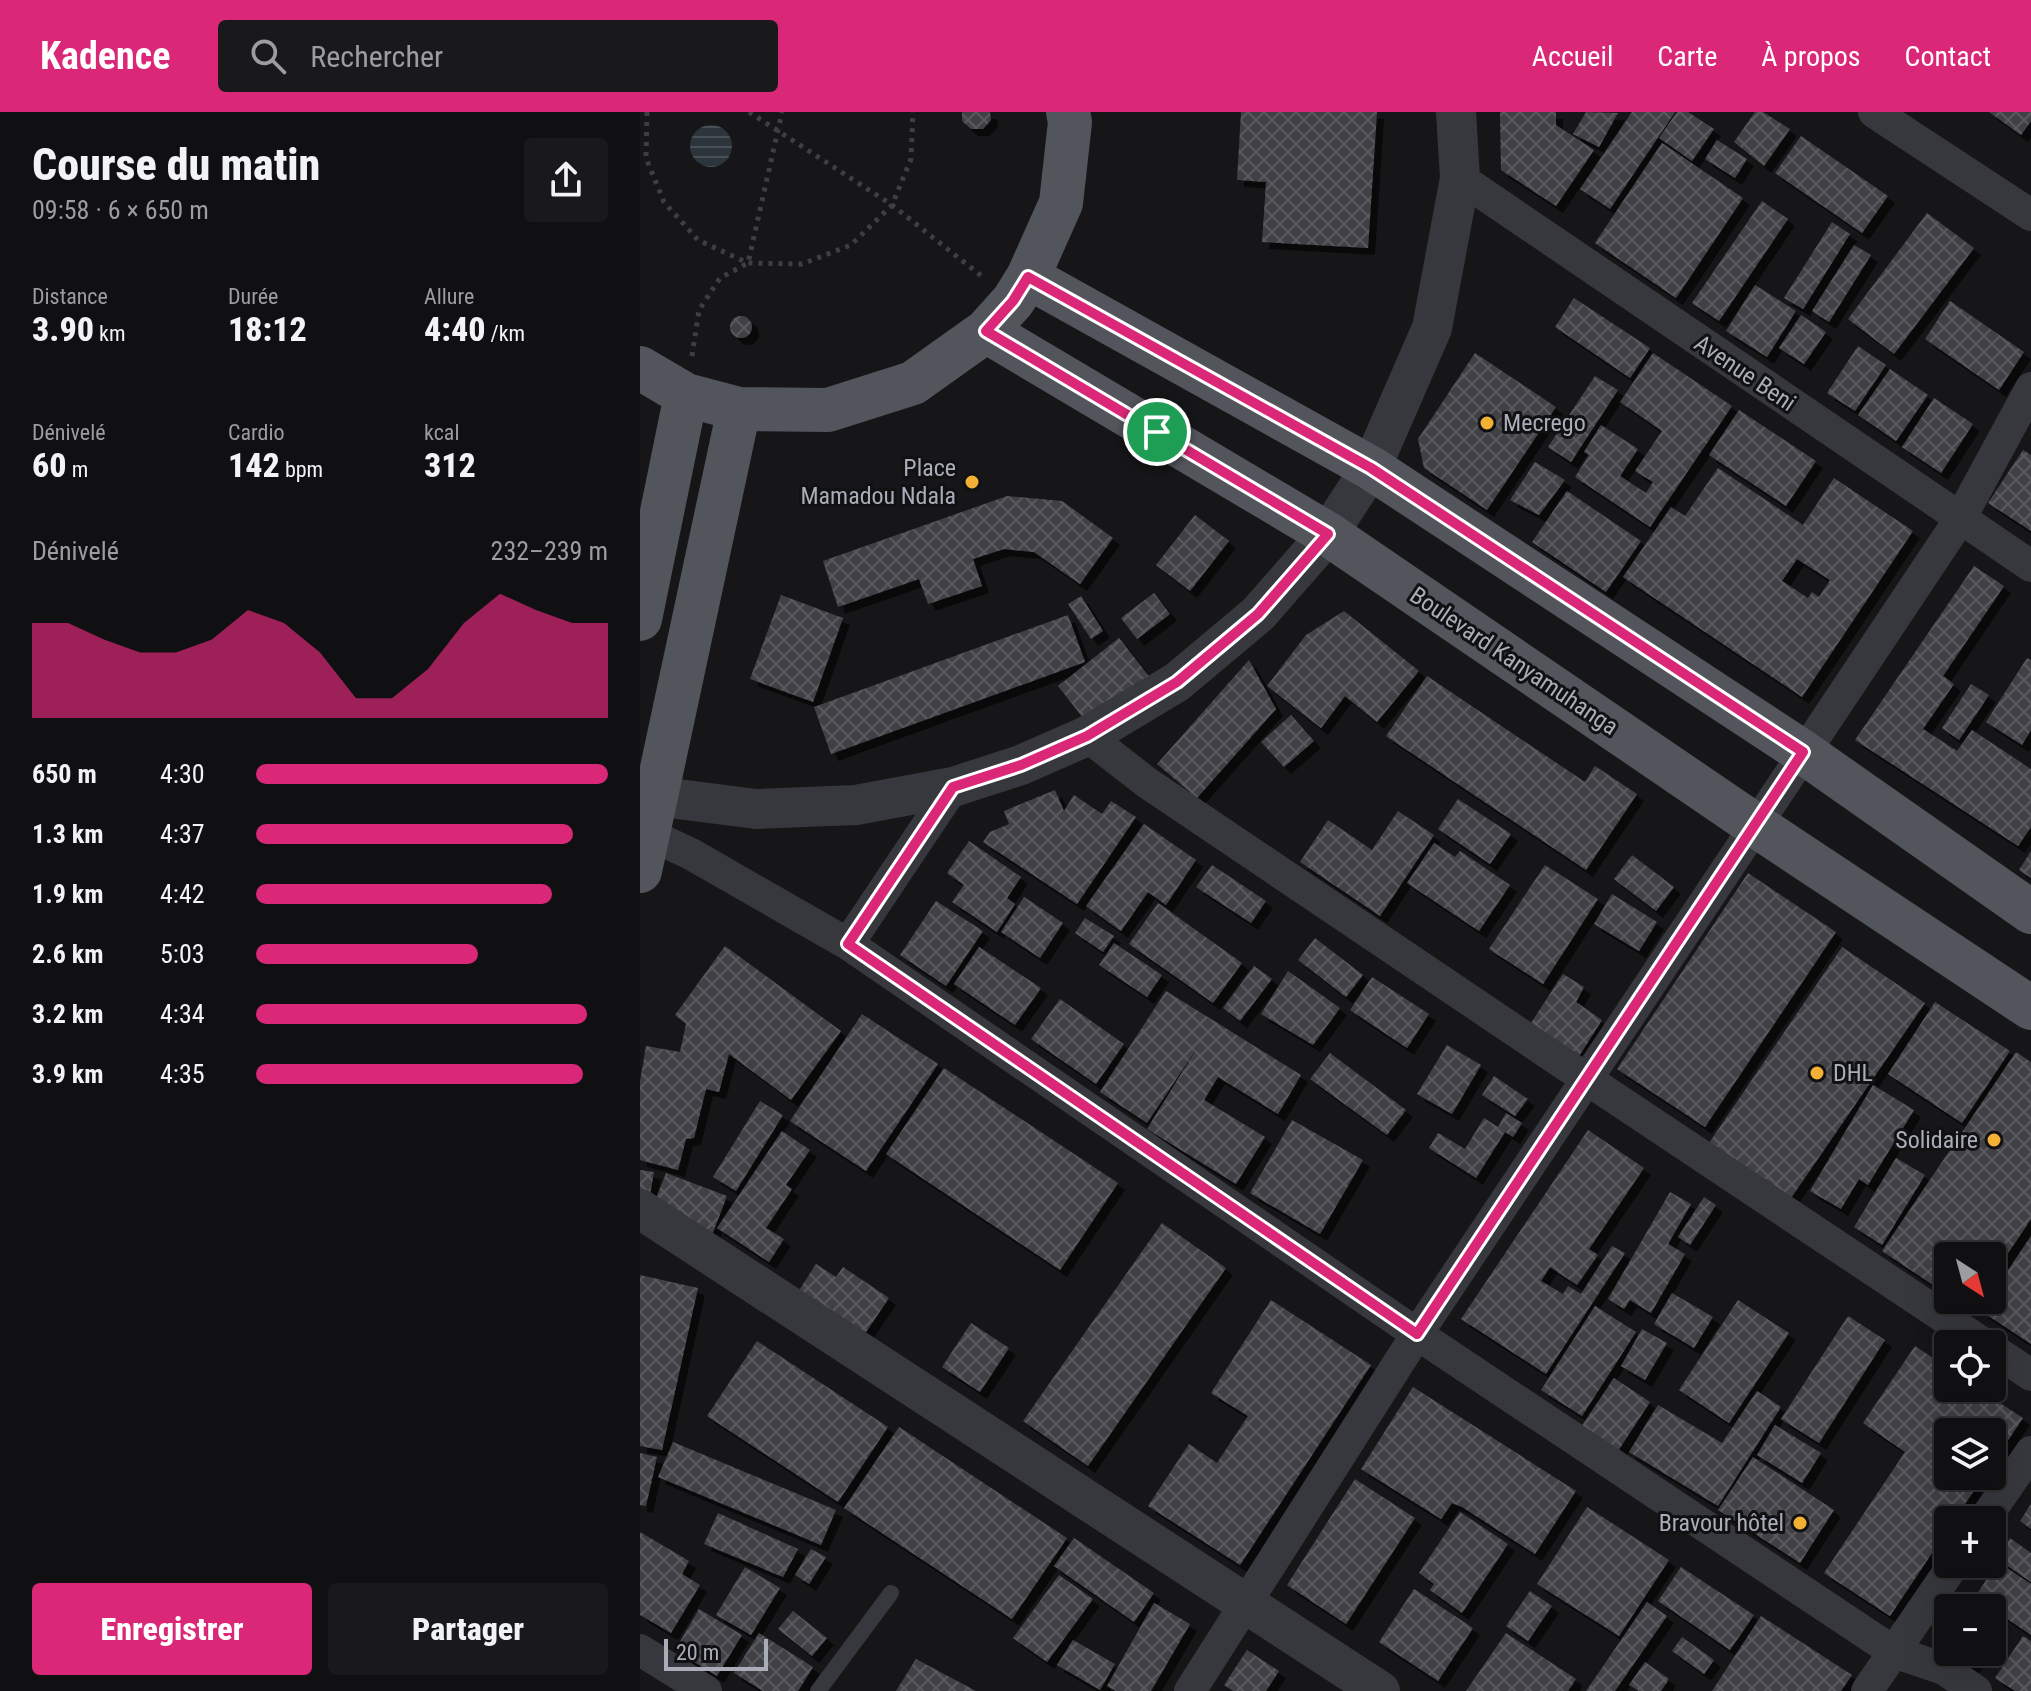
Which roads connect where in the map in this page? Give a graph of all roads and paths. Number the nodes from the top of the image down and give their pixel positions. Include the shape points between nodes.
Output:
1 (647, 112) edge
2 (749, 112) edge
3 (782, 112) edge
4 (913, 112) edge
5 (1068, 112) edge
6 (1456, 112) edge
7 (1874, 112) edge
8 (778, 131) junction
9 (1460, 178) junction
10 (892, 205) junction
11 (2031, 215) edge
12 (748, 263) junction
13 (1009, 303) junction
14 (640, 368) edge
15 (2031, 388) edge
16 (686, 395) junction
17 (739, 409) junction
18 (1371, 468) junction
19 (1960, 519) junction
20 (1328, 534) junction
21 (2031, 566) edge
22 (640, 619) edge
23 (1087, 736) junction
24 (1803, 752) junction
25 (953, 787) junction
26 (645, 825) edge
27 (1755, 825) junction
28 (2031, 912) edge
29 (848, 944) junction
30 (2031, 1008) edge
31 (1588, 1080) junction
32 (640, 1209) edge
33 (1963, 1330) edge
34 (1417, 1334) junction
35 (2006, 1358) edge
36 (2031, 1375) edge
37 (2031, 1452) edge
38 (1994, 1506) edge
39 (1944, 1578) edge
40 (891, 1593) dead end
41 (1246, 1602) junction
42 (640, 1650) edge
43 (1894, 1652) junction
44 (706, 1691) edge
45 (818, 1691) edge
46 (1190, 1691) edge
47 (1380, 1691) edge
48 (1867, 1691) edge
49 (1976, 1691) edge

1 - 12 path via 646,158 664,202 698,240
2 - 8 path
3 - 8 path
4 - 10 path via 911,159
5 - 13 main road via 1061,203
6 - 9 street
7 - 11 street
8 - 10 path
8 - 12 path
9 - 18 street via 1432,328
9 - 19 street, Avenue Beni
10 - 12 path via 851,245 802,264
10 - 13 path
12 - 16 path via 720,278 699,310
13 - 17 main road via 913,383 828,410
13 - 18 main road
13 - 20 main road, Boulevard Kanyamuhanga
14 - 16 main road
15 - 19 street
16 - 17 main road
16 - 22 main road
17 - 26 main road
18 - 20 street
18 - 24 main road
19 - 21 street, Avenue Beni
19 - 24 street
20 - 23 street via 1258,614 1200,663
20 - 27 main road, Boulevard Kanyamuhanga
23 - 25 street
23 - 31 street via 1146,782
24 - 27 street
24 - 28 main road
25 - 26 street via 856,805 756,809
25 - 29 street
26 - 29 street
27 - 30 main road, Boulevard Kanyamuhanga
27 - 31 street
29 - 34 street
31 - 33 street
31 - 34 street
32 - 41 street
34 - 41 street
34 - 43 street
35 - 36 street
37 - 38 street
39 - 43 street
40 - 45 lane
41 - 46 street
41 - 47 street
42 - 44 street
43 - 48 street
43 - 49 street via 1944,1669

